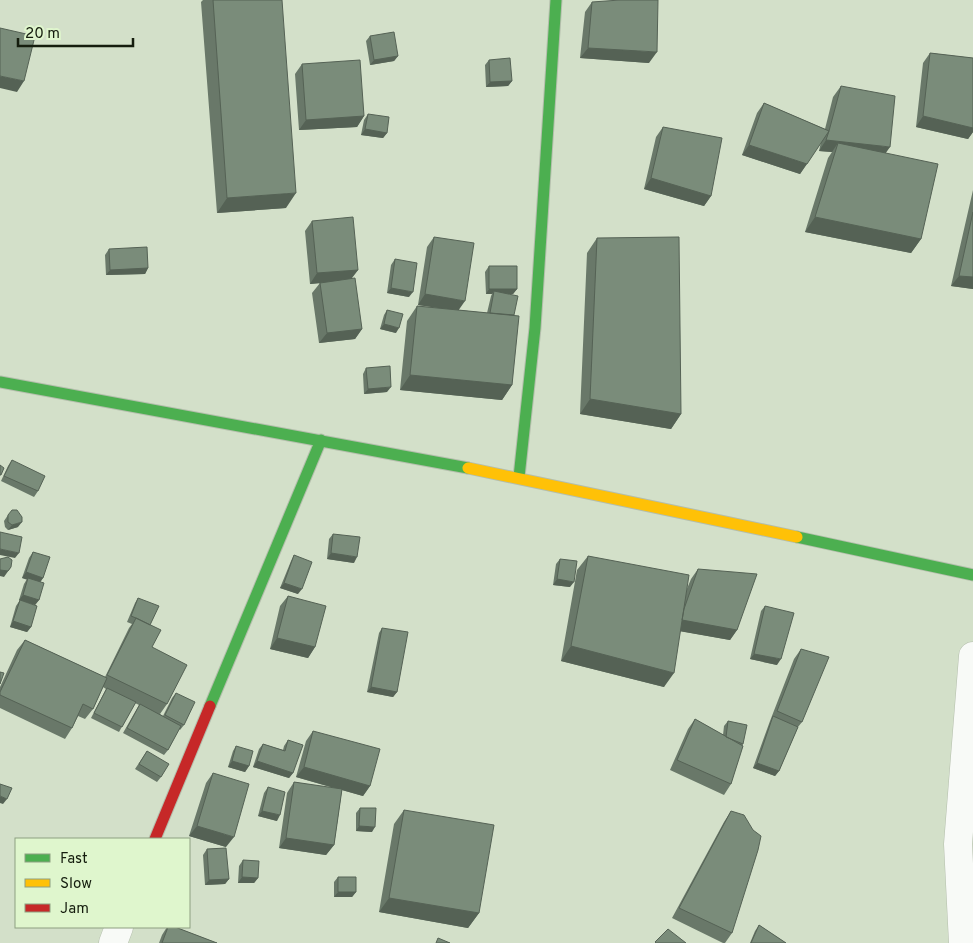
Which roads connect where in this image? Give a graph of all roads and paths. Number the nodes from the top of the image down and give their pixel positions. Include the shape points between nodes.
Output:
1 (556, 0) edge
2 (0, 382) edge
3 (321, 440) junction
4 (519, 477) junction
5 (973, 575) edge
6 (973, 656) edge
7 (156, 838) edge
8 (119, 928) edge
9 (113, 943) edge
10 (963, 943) edge

1 - 4 street via 535,328
2 - 3 street
3 - 4 street
3 - 7 street
4 - 5 street
6 - 10 street via 958,844
8 - 9 street

